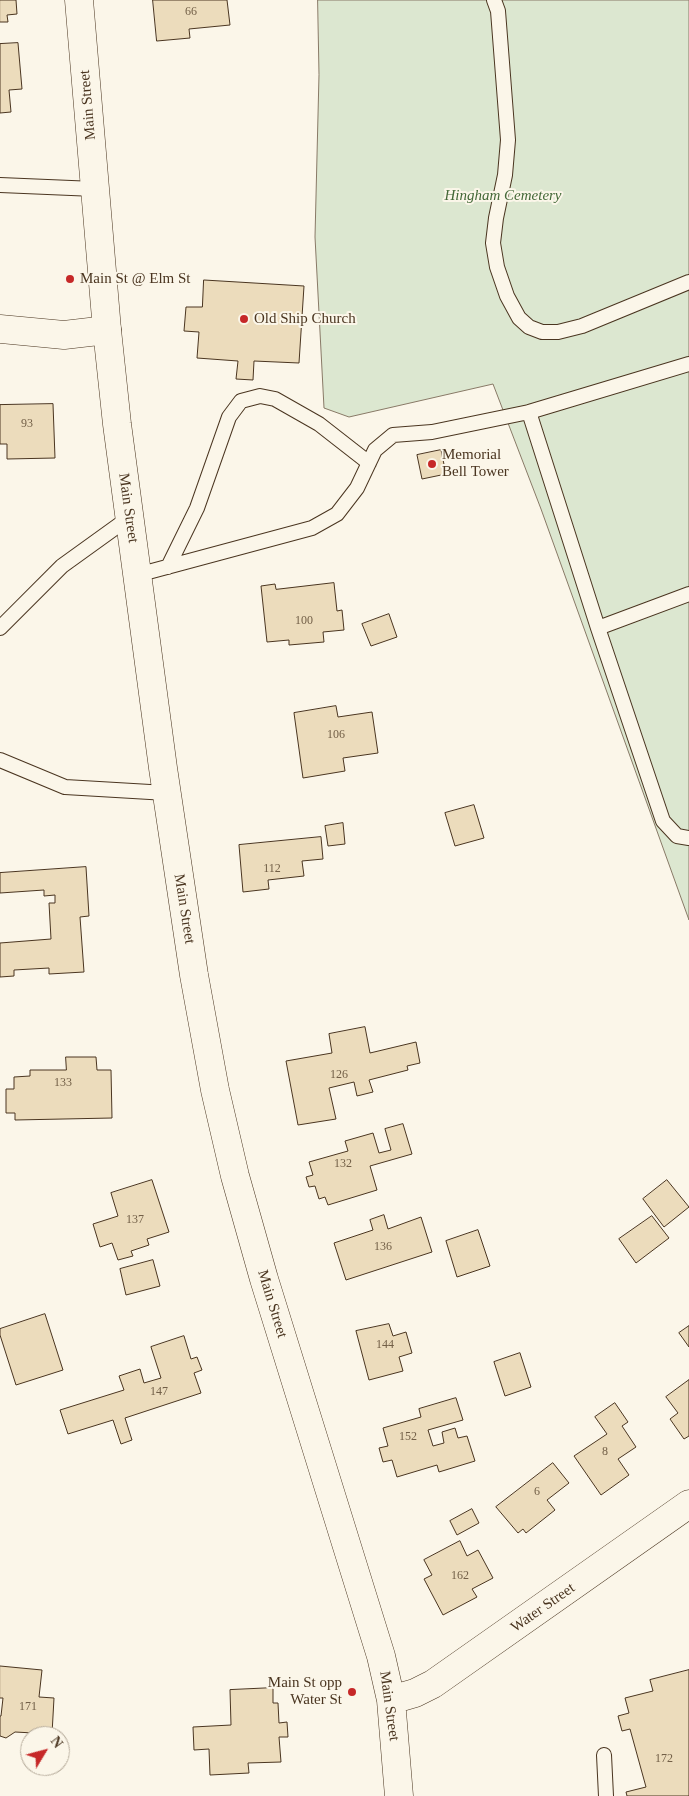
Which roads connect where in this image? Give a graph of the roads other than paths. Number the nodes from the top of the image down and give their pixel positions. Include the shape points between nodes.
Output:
1 (80, 0) edge
2 (494, 0) edge
3 (0, 185) edge
4 (95, 189) junction
5 (689, 282) edge
6 (0, 329) edge
7 (107, 330) junction
8 (689, 364) edge
9 (529, 412) junction
10 (369, 462) junction
11 (130, 517) junction
12 (168, 567) junction
13 (137, 575) junction
14 (689, 594) edge
15 (0, 628) edge
16 (598, 628) junction
17 (0, 760) edge
18 (167, 793) junction
19 (689, 838) edge
20 (689, 1504) edge
21 (391, 1700) junction
22 (604, 1756) dead end
23 (399, 1796) edge
24 (606, 1796) edge

1 - 4 main road, Main Street
2 - 5 lane via 498,11 508,140 494,243 497,267 519,318 542,332 558,332 582,326
3 - 4 lane
4 - 7 main road, Main Street
6 - 7 main road via 64,335
7 - 11 main road, Main Street
8 - 9 lane
9 - 10 lane via 432,432 394,435 375,450
9 - 16 lane
10 - 12 lane via 357,488 337,514 312,528
10 - 12 lane via 319,424 275,399 260,396 241,401 229,417 196,508
11 - 13 main road, Main Street
11 - 15 lane via 62,566
12 - 13 lane
13 - 18 main road, Main Street
14 - 16 lane
16 - 19 lane via 663,821 676,836
17 - 18 lane via 65,787
18 - 21 main road, Main Street via 194,975 234,1176 381,1656
20 - 21 main road, Water Street via 433,1684
21 - 23 main road, Main Street
22 - 24 lane

